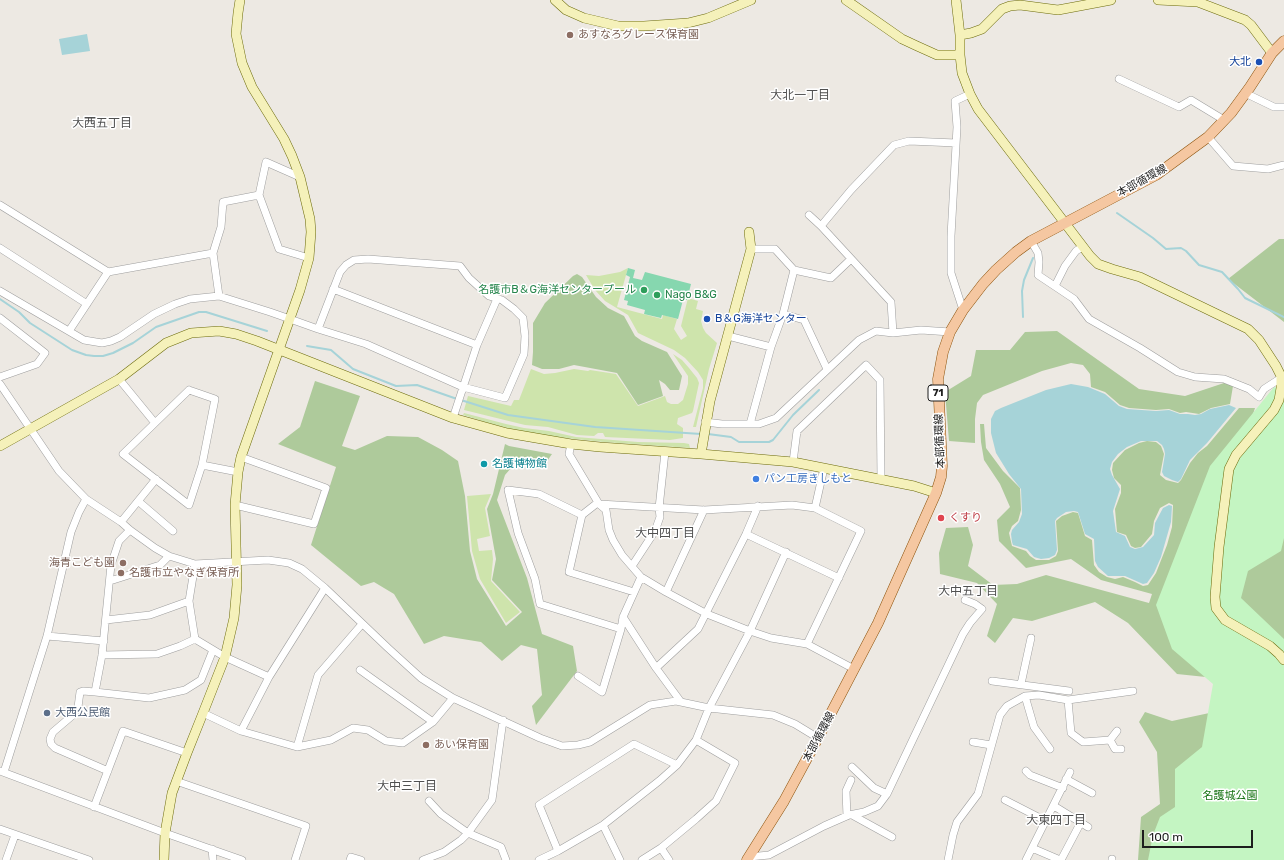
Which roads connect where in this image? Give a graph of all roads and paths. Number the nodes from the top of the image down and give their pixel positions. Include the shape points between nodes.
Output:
1 (240, 0) edge
2 (555, 0) edge
3 (751, 0) edge
4 (846, 0) edge
5 (956, 0) edge
6 (1111, 0) edge
7 (1158, 0) edge
8 (960, 35) junction
9 (1284, 41) edge
10 (1272, 53) junction
11 (960, 55) junction
12 (1119, 79) dead end
13 (1245, 93) junction
14 (970, 94) junction
15 (1284, 107) edge
16 (1224, 120) junction
17 (1208, 137) junction
18 (956, 143) junction
19 (1284, 165) edge
20 (300, 177) junction
21 (259, 195) junction
22 (0, 205) edge
23 (809, 215) dead end
24 (1066, 222) junction
25 (821, 226) junction
26 (749, 232) dead end
27 (1031, 241) junction
28 (1082, 247) junction
29 (0, 248) edge
30 (751, 249) junction
31 (213, 253) junction
32 (309, 258) junction
33 (851, 259) junction
34 (794, 270) junction
35 (108, 272) junction
36 (1055, 286) junction
37 (333, 288) junction
38 (0, 291) edge
39 (219, 296) junction
40 (497, 298) junction
41 (87, 304) junction
42 (963, 310) junction
43 (783, 314) junction
44 (0, 318) edge
45 (290, 319) junction
46 (318, 329) junction
47 (69, 331) junction
48 (892, 332) junction
49 (950, 332) junction
50 (728, 336) junction
51 (477, 345) junction
52 (770, 347) junction
53 (280, 351) junction
54 (827, 369) junction
55 (0, 378) edge
56 (1281, 378) junction
57 (120, 379) junction
58 (0, 384) edge
59 (463, 387) junction
60 (453, 418) junction
61 (155, 423) junction
62 (750, 424) junction
63 (705, 425) junction
64 (31, 430) junction
65 (571, 444) junction
66 (0, 446) edge
67 (701, 450) junction
68 (665, 452) junction
69 (242, 458) junction
70 (793, 462) junction
71 (202, 465) junction
72 (824, 468) junction
73 (238, 472) junction
74 (882, 479) junction
75 (156, 480) junction
76 (936, 493) junction
77 (86, 499) junction
78 (138, 501) junction
79 (600, 504) junction
80 (235, 505) junction
81 (758, 506) junction
82 (659, 508) junction
83 (815, 508) junction
84 (704, 510) junction
85 (582, 515) junction
86 (121, 522) junction
87 (130, 530) junction
88 (174, 531) dead end
89 (746, 534) junction
90 (786, 552) junction
91 (169, 556) junction
92 (237, 561) junction
93 (195, 564) junction
94 (632, 566) junction
95 (641, 577) junction
96 (839, 578) junction
97 (110, 581) junction
98 (325, 588) junction
99 (634, 592) junction
100 (666, 592) junction
101 (965, 600) dead end
102 (189, 601) junction
103 (707, 614) junction
104 (623, 617) junction
105 (106, 620) junction
106 (362, 624) junction
107 (621, 629) junction
108 (750, 632) junction
109 (47, 636) junction
110 (1031, 638) dead end
111 (195, 639) junction
112 (104, 642) junction
113 (807, 644) junction
114 (213, 650) junction
115 (102, 655) junction
116 (225, 657) junction
117 (1284, 660) edge
118 (656, 668) junction
119 (854, 669) junction
120 (360, 670) dead end
121 (578, 676) dead end
122 (269, 677) junction
123 (992, 681) dead end
124 (1021, 684) junction
125 (1045, 684) junction
126 (1069, 691) dead end
127 (1133, 691) dead end
128 (95, 692) junction
129 (1025, 696) junction
130 (1043, 696) junction
131 (454, 698) junction
132 (1068, 700) junction
133 (681, 702) junction
134 (709, 708) junction
135 (203, 713) junction
136 (503, 720) junction
137 (433, 722) junction
138 (1117, 730) dead end
139 (240, 731) junction
140 (818, 738) junction
141 (696, 740) junction
142 (1110, 740) junction
143 (973, 742) dead end
144 (991, 745) junction
145 (297, 747) junction
146 (1050, 749) dead end
147 (1121, 749) dead end
148 (187, 753) junction
149 (677, 765) junction
150 (852, 767) dead end
151 (108, 771) junction
152 (1026, 771) dead end
153 (2, 772) edge
154 (1070, 772) dead end
155 (1066, 779) junction
156 (851, 780) dead end
157 (176, 781) junction
158 (1063, 788) junction
159 (1092, 793) dead end
160 (887, 794) junction
161 (1005, 800) dead end
162 (429, 801) dead end
163 (1054, 806) junction
164 (94, 807) junction
165 (849, 815) junction
166 (1046, 821) junction
167 (1081, 822) junction
168 (602, 825) junction
169 (1088, 827) dead end
170 (0, 829) edge
171 (165, 833) junction
172 (468, 833) junction
173 (15, 835) junction
174 (892, 837) dead end
175 (661, 848) junction
176 (1032, 848) junction
177 (212, 849) junction
178 (558, 851) junction
179 (748, 858) edge
180 (6, 860) edge
181 (89, 860) edge
182 (164, 860) edge
183 (213, 860) edge
184 (242, 860) edge
185 (295, 860) edge
186 (350, 860) edge
187 (361, 860) edge
188 (423, 860) edge
189 (506, 860) edge
190 (539, 860) edge
191 (620, 860) edge
192 (642, 860) edge
193 (669, 860) edge
194 (948, 860) edge
195 (1026, 860) edge
196 (1060, 860) edge

1 - 20 street via 236,34 242,63 252,87 284,139
2 - 3 street via 566,10 584,18 618,26 637,26 688,23 708,18
4 - 11 street via 902,39 937,55
5 - 8 street
6 - 8 street via 1058,10 1010,6 1002,9 982,29
7 - 10 street via 1198,2 1245,20
8 - 11 street
9 - 10 main road, 本部循環線 / 71
10 - 13 main road, 本部循環線 / 71
11 - 14 street via 963,77
12 - 16 street via 1179,107 1191,100
13 - 15 street via 1274,107
13 - 16 main road, 本部循環線 / 71
14 - 18 street via 955,101
14 - 24 street via 978,109
16 - 17 main road, 本部循環線 / 71
17 - 19 street via 1233,166 1268,168
17 - 24 main road, 本部循環線 / 71 via 1156,175
18 - 25 street via 909,141 894,145
18 - 42 street via 951,273
20 - 21 street via 266,162
20 - 32 street via 310,219
21 - 31 street via 223,202 221,227
21 - 32 street via 279,248
22 - 35 street
23 - 25 street
24 - 27 main road, 本部循環線 / 71
24 - 28 street
25 - 33 street
26 - 30 street
27 - 36 street via 1038,253 1038,275
27 - 42 main road, 本部循環線 / 71 via 996,270
28 - 36 street via 1065,266
28 - 56 street via 1098,264 1140,277 1248,329 1270,354
29 - 41 street
30 - 34 street via 775,249
30 - 50 street
31 - 35 street
31 - 39 street
32 - 45 street
33 - 34 street via 831,278
33 - 48 street via 891,302
34 - 43 street
35 - 41 street
36 - 56 street via 1074,299 1089,319 1178,372 1195,377 1224,379 1249,389 1259,397 1264,389
37 - 40 street via 346,265 354,260 368,259 460,266 489,296
37 - 46 street
37 - 51 street
38 - 47 street
39 - 45 street
39 - 47 street via 175,304 111,341 92,342
40 - 51 street
40 - 59 street via 523,318 524,354 505,398
41 - 47 street
42 - 49 main road, 本部循環線 / 71
43 - 52 street
43 - 54 street via 804,320
44 - 55 street via 45,353 37,364
45 - 46 street
45 - 53 street
46 - 59 street via 366,344
48 - 49 street
48 - 54 street via 876,331 859,340
49 - 76 main road, 本部循環線 / 71 via 938,379 942,466
50 - 52 street
50 - 63 street via 715,377
51 - 59 street
52 - 62 street
53 - 57 street via 236,334 219,331 191,333 166,343
53 - 60 street
53 - 69 street
54 - 62 street via 776,418 759,424
56 - 117 street via 1279,400 1274,410 1236,455 1229,469 1215,597 1216,608 1225,620 1270,646
57 - 61 street
57 - 64 street
58 - 64 street
59 - 60 street
60 - 65 street via 507,433
61 - 71 street via 189,390 215,399
61 - 75 street via 123,454
62 - 63 street
63 - 67 street
64 - 66 street
64 - 77 street via 59,471
65 - 68 street
65 - 79 street via 569,454
67 - 68 street
67 - 70 street
68 - 82 street
69 - 73 street
69 - 80 street via 326,488 314,524
70 - 72 street
70 - 74 street via 797,432 866,365 880,380
71 - 73 street
71 - 75 street via 189,505
72 - 74 street
72 - 83 street
73 - 80 street
74 - 76 street
75 - 78 street
76 - 119 main road, 本部循環線 / 71 via 878,623
77 - 86 street
77 - 109 street via 71,532
78 - 86 street
78 - 88 street
79 - 82 street
79 - 85 street via 596,504
79 - 94 street via 606,510 609,530 614,540
80 - 92 street
81 - 83 street via 792,504
81 - 84 street
81 - 89 street
82 - 84 street
82 - 94 street via 660,517 655,531
83 - 96 street via 861,531
84 - 100 street
85 - 99 street via 569,572
85 - 107 street via 540,494 508,490 540,604
86 - 87 street
87 - 91 street
87 - 97 street via 119,541 111,565
89 - 90 street
89 - 103 street
90 - 96 street
90 - 108 street
91 - 93 street
91 - 97 street via 160,565
92 - 93 street
92 - 98 street via 268,560 289,563 302,569
92 - 116 street via 238,585 234,618
93 - 102 street
94 - 95 street
95 - 99 street
95 - 100 street
96 - 113 street
97 - 105 street
98 - 106 street
98 - 122 street
99 - 104 street
100 - 103 street
101 - 160 street via 982,609 963,634
102 - 105 street via 150,615
102 - 111 street
103 - 108 street
103 - 118 street via 698,629
104 - 107 street
104 - 118 street
105 - 112 street
106 - 131 street via 421,678
106 - 145 street via 318,675
107 - 121 street via 602,692
108 - 113 street
108 - 134 street
109 - 112 street
109 - 153 street
110 - 124 street
111 - 114 street
111 - 115 street via 157,654
112 - 115 street
113 - 119 street
114 - 116 street
114 - 128 street via 201,680 185,690 150,698
115 - 128 street
116 - 122 street
116 - 135 street
118 - 133 street
119 - 140 main road, 本部循環線 / 71
120 - 137 street
122 - 139 street
123 - 124 street
124 - 125 street
125 - 126 street
125 - 130 street
127 - 132 street
128 - 151 street via 80,692 78,707 73,715 53,732 50,739 55,748
129 - 130 street
129 - 144 street via 1007,706 1000,715
129 - 146 street via 1034,727
130 - 132 street
131 - 136 street
131 - 137 street
132 - 142 street via 1071,733 1083,742
133 - 134 street
133 - 136 street via 650,705 590,742 578,745 562,746
134 - 140 street via 773,715 796,724
134 - 141 street
135 - 139 street
135 - 148 street
136 - 172 street via 492,800
137 - 145 street via 403,743 386,741 368,730 353,728 331,740
138 - 142 street
139 - 145 street
140 - 179 main road, 本部循環線 / 71 via 784,801
141 - 149 street
141 - 175 street via 735,763 716,801
142 - 147 street via 1115,749
143 - 144 street
144 - 194 street via 978,794 957,822
148 - 151 street via 123,731
148 - 157 street
149 - 168 street
149 - 178 street via 634,744 539,805
150 - 160 street via 874,788
151 - 164 street
152 - 158 street
153 - 164 street
154 - 155 street
155 - 158 street
155 - 159 street
156 - 165 street via 846,792
157 - 171 street
157 - 185 street via 306,826
158 - 163 street
160 - 165 street via 878,806
161 - 166 street
162 - 172 street via 441,814
163 - 166 street
163 - 167 street
164 - 171 street
165 - 174 street
165 - 179 street via 769,855
166 - 176 street
167 - 169 street
167 - 196 street
168 - 178 street
168 - 191 street
170 - 173 street
171 - 177 street
171 - 182 street
172 - 188 street via 444,852
172 - 189 street via 501,847
173 - 180 street
173 - 181 street
175 - 192 street
175 - 193 street
176 - 195 street
176 - 196 street
177 - 183 street
177 - 184 street
178 - 190 street
186 - 187 street via 351,857

